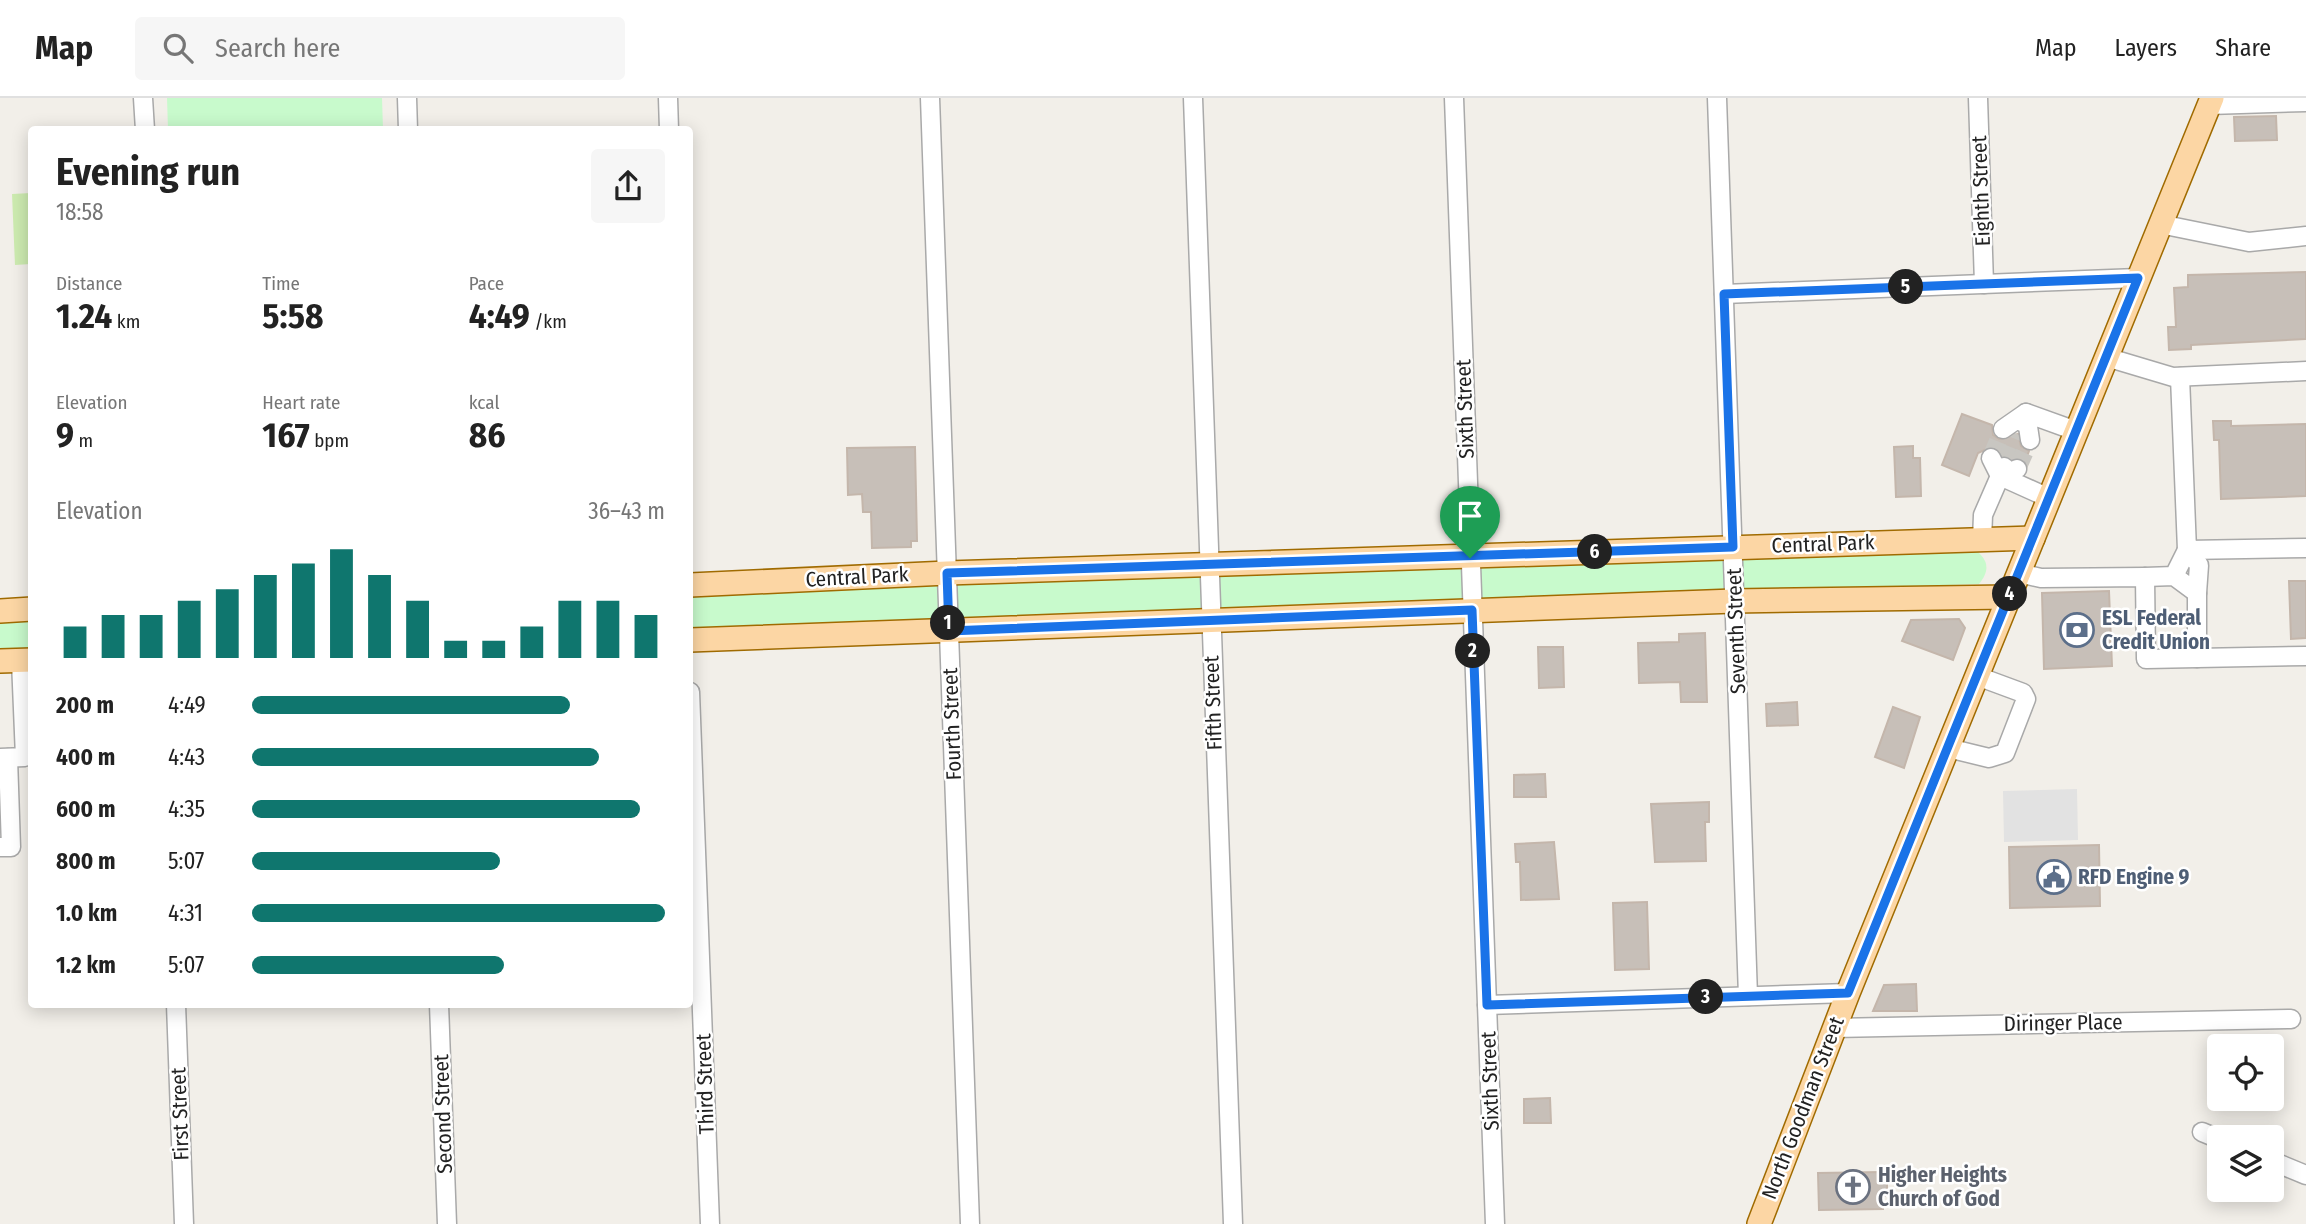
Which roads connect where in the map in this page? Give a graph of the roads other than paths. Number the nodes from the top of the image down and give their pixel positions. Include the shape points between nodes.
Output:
1 (143, 98) edge
2 (407, 98) edge
3 (668, 98) edge
4 (930, 98) edge
5 (1193, 98) edge
6 (1454, 98) edge
7 (1717, 98) edge
8 (1978, 98) edge
9 (2210, 102) edge
10 (2306, 102) edge
11 (145, 126) edge
12 (408, 126) edge
13 (669, 126) edge
14 (2160, 224) junction
15 (2306, 236) edge
16 (2138, 278) junction
17 (1984, 284) junction
18 (1724, 294) junction
19 (2106, 357) junction
20 (2306, 371) edge
21 (2180, 377) junction
22 (2026, 413) junction
23 (2076, 431) junction
24 (2049, 498) junction
25 (2033, 538) junction
26 (1982, 540) junction
27 (1733, 547) junction
28 (2306, 548) edge
29 (2187, 550) junction
30 (1470, 558) junction
31 (1209, 565) junction
32 (947, 573) junction
33 (2019, 573) junction
34 (2174, 576) junction
35 (2145, 577) junction
36 (693, 585) edge
37 (2197, 593) junction
38 (2009, 597) junction
39 (1734, 601) junction
40 (28, 609) edge
41 (1472, 610) junction
42 (0, 611) edge
43 (1210, 621) junction
44 (949, 631) junction
45 (693, 640) edge
46 (2306, 656) edge
47 (2197, 658) junction
48 (18, 661) edge
49 (1977, 676) junction
50 (1948, 748) junction
51 (4, 758) edge
52 (693, 772) edge
53 (0, 847) edge
54 (1848, 993) junction
55 (1748, 996) junction
56 (1487, 1005) junction
57 (176, 1008) edge
58 (439, 1008) edge
59 (2291, 1018) dead end
60 (1834, 1028) junction
61 (2202, 1132) dead end
62 (2207, 1134) edge
63 (2284, 1166) edge
64 (2306, 1175) edge
65 (184, 1224) edge
66 (447, 1224) edge
67 (710, 1224) edge
68 (970, 1224) edge
69 (1233, 1224) edge
70 (1495, 1224) edge
71 (1759, 1224) edge

1 - 11 street
2 - 12 street
3 - 13 street
4 - 32 street, Fourth Street
5 - 31 street, Fifth Street
6 - 30 street, Sixth Street
7 - 18 street, Seventh Street
8 - 17 street, Eighth Street
9 - 10 street
9 - 14 main road, North Goodman Street
14 - 15 street via 2249,242
14 - 16 main road, North Goodman Street
16 - 17 street
16 - 19 main road, North Goodman Street
17 - 18 street
18 - 27 street, Seventh Street
19 - 21 street
19 - 23 main road, North Goodman Street
20 - 21 street
21 - 29 street
22 - 22 street via 2016,434
22 - 23 street
23 - 24 main road, North Goodman Street
24 - 25 main road, North Goodman Street
24 - 26 street via 2003,467 1983,515
25 - 26 main road, Central Park
25 - 33 main road, North Goodman Street
26 - 27 main road, Central Park
27 - 30 main road, Central Park
27 - 39 street, Seventh Street
28 - 29 street
29 - 34 street
29 - 37 street via 2199,565
30 - 31 main road, Central Park
30 - 41 street, Sixth Street
31 - 32 main road, Central Park
31 - 43 street, Fifth Street
32 - 36 main road, Central Park
32 - 44 street, Fourth Street
33 - 35 street via 2041,578
33 - 38 main road, North Goodman Street
34 - 35 street
34 - 37 street
35 - 47 street via 2146,659
37 - 47 street
38 - 39 main road
38 - 49 main road, North Goodman Street
39 - 41 main road
39 - 55 street, Seventh Street
40 - 42 main road
41 - 43 main road
41 - 56 street, Sixth Street
43 - 44 main road
43 - 69 street, Fifth Street
44 - 45 main road
44 - 68 street, Fourth Street
46 - 47 street
48 - 51 street via 25,757
49 - 50 main road, North Goodman Street
49 - 50 street via 2023,693 2026,699 2005,753 1989,758
50 - 54 main road, North Goodman Street
51 - 53 street via 11,847
52 - 67 street, Third Street
54 - 55 street
54 - 60 main road, North Goodman Street
55 - 56 street
56 - 70 street, Sixth Street
57 - 65 street, First Street
58 - 66 street, Second Street
59 - 60 street, Diringer Place
60 - 71 main road, North Goodman Street
61 - 62 street
63 - 64 street

